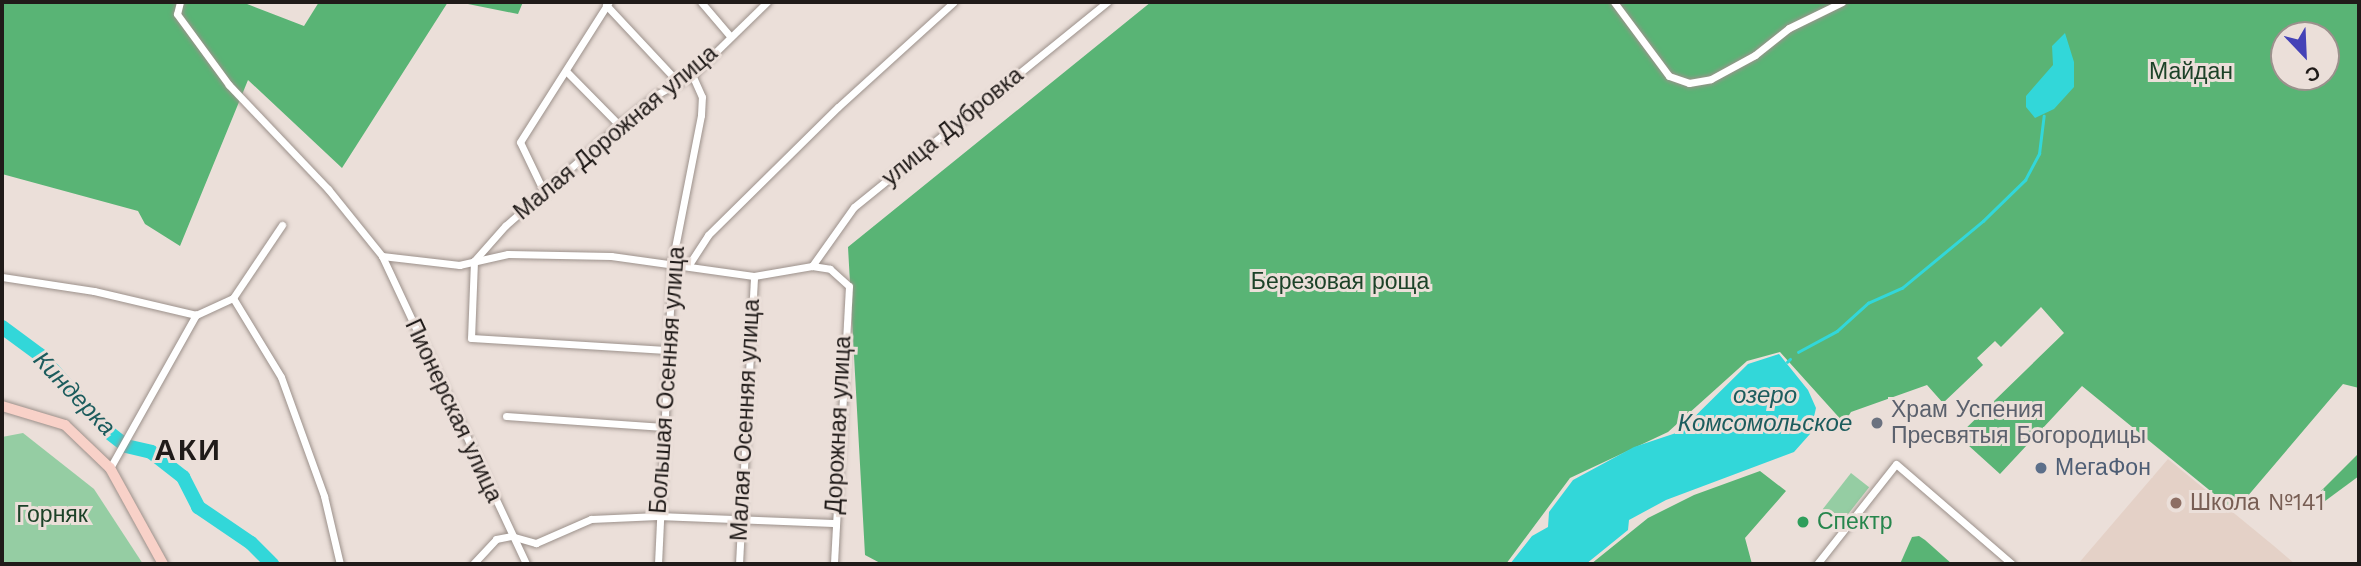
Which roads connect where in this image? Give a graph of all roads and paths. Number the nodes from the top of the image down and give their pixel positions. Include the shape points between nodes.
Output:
1 (180, 2) edge
2 (701, 2) edge
3 (767, 2) edge
4 (954, 2) edge
5 (1107, 2) edge
6 (1614, 2) edge
7 (1842, 2) edge
8 (608, 4) edge
9 (730, 36) junction
10 (567, 72) junction
11 (692, 75) junction
12 (679, 83) junction
13 (619, 125) junction
14 (544, 192) junction
15 (282, 225) dead end
16 (382, 256) junction
17 (474, 261) junction
18 (672, 263) junction
19 (688, 266) junction
20 (812, 266) junction
21 (754, 275) junction
22 (2, 277) edge
23 (233, 298) junction
24 (196, 315) junction
25 (667, 350) junction
26 (2, 406) edge
27 (506, 416) dead end
28 (664, 427) junction
29 (110, 468) junction
30 (658, 516) junction
31 (740, 520) junction
32 (833, 523) junction
33 (511, 536) junction
34 (163, 564) edge
35 (340, 564) edge
36 (473, 564) edge
37 (526, 564) edge
38 (658, 564) edge
39 (739, 564) edge
40 (834, 564) edge
41 (1817, 564) edge
42 (2012, 564) edge

1 - 16 street, Пионерская улица via 177,14 229,85 328,189
2 - 9 street
3 - 9 street, Малая Дорожная улица
4 - 19 street via 838,107 708,235
5 - 20 street, улица Дубровка via 854,207
6 - 7 street via 1669,76 1689,83 1722,73 1789,29
8 - 10 street
8 - 12 street
9 - 11 street, Малая Дорожная улица
10 - 13 street
10 - 14 street via 520,142
11 - 12 street, Малая Дорожная улица
11 - 18 street, Большая Осенняя улица via 702,97 701,115
12 - 13 street, Малая Дорожная улица
13 - 14 street, Малая Дорожная улица
14 - 17 street, Малая Дорожная улица
15 - 23 street
16 - 17 street via 459,265
16 - 33 street, Пионерская улица
17 - 18 street via 508,254
17 - 25 street via 471,338
18 - 19 street
18 - 25 street, Большая Осенняя улица
19 - 21 street
20 - 21 street
20 - 32 street, Дорожная улица via 830,269 849,286
21 - 31 street, Малая Осенняя улица
22 - 24 street via 94,291
23 - 24 street
23 - 35 street via 281,377 324,496
24 - 29 street
25 - 28 street, Большая Осенняя улица
26 - 29 street via 65,425
27 - 28 street
28 - 30 street, Большая Осенняя улица
29 - 34 street
30 - 31 street
30 - 33 street via 591,519 536,543
30 - 38 street, Большая Осенняя улица
31 - 32 street
31 - 39 street, Малая Осенняя улица
32 - 40 street, Дорожная улица
33 - 36 street via 496,539
33 - 37 street, Пионерская улица
41 - 42 street via 1896,464

